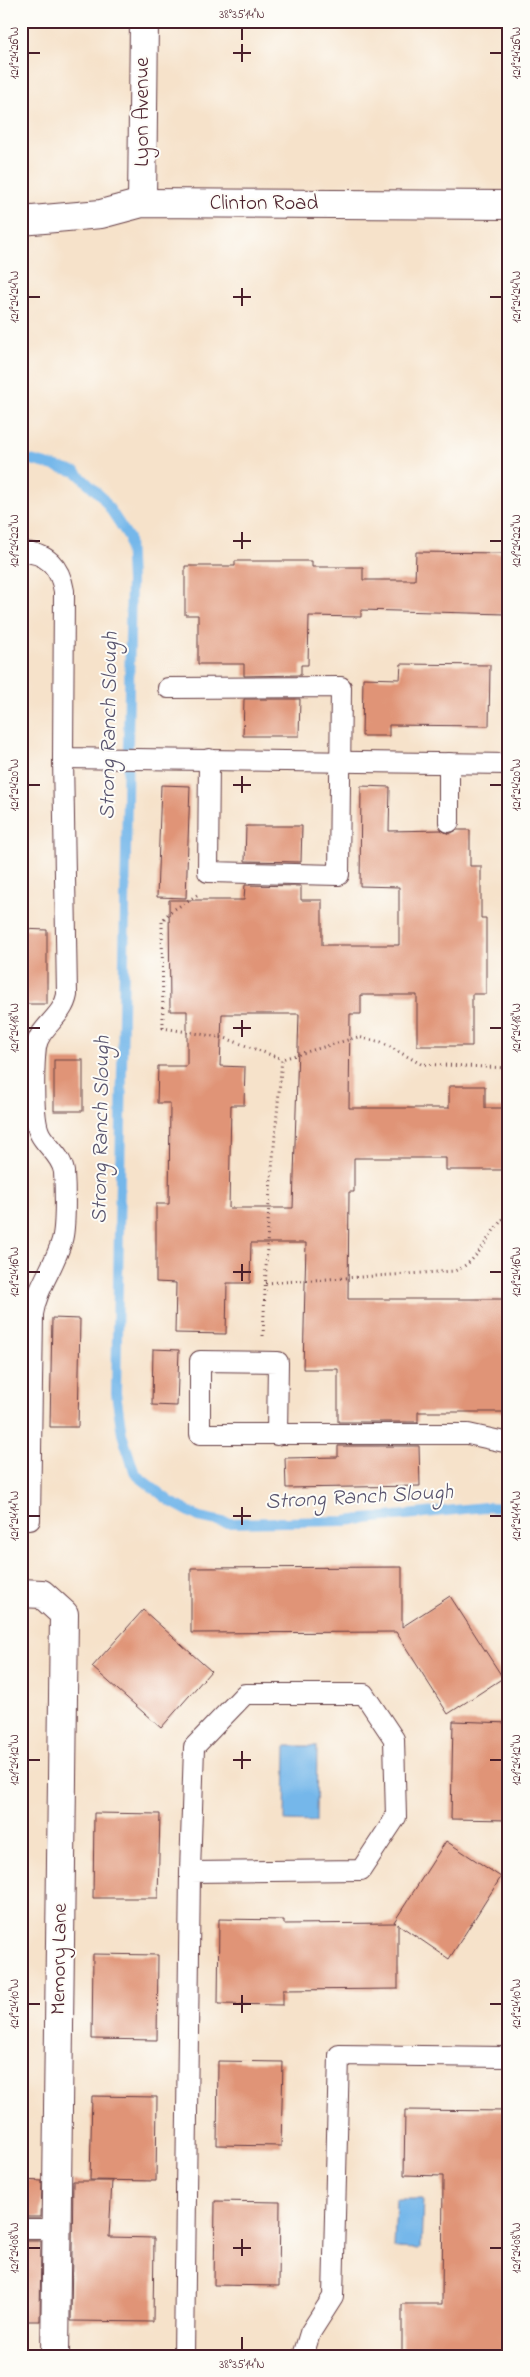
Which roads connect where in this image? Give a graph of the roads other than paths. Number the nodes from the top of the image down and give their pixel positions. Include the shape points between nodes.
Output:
1 (144, 21) edge
2 (142, 203) junction
3 (509, 205) edge
4 (21, 221) edge
5 (21, 552) edge
6 (168, 688) dead end
7 (63, 758) junction
8 (209, 759) junction
9 (341, 761) junction
10 (449, 763) junction
11 (509, 764) edge
12 (449, 822) dead end
13 (277, 1435) junction
14 (509, 1443) edge
15 (21, 1520) edge
16 (21, 1593) edge
17 (190, 1872) junction
18 (505, 2057) dead end
19 (21, 2229) edge
20 (56, 2229) junction
21 (55, 2356) edge
22 (184, 2356) edge
23 (303, 2356) edge

1 - 2 street, Lyon Avenue
2 - 3 street, Clinton Road
2 - 4 street, Clinton Road via 101,214
5 - 7 lane via 45,557 53,563 62,579
6 - 9 lane via 341,687
7 - 8 lane
7 - 15 lane via 67,996 63,1010 37,1041 35,1122 40,1136 64,1170 63,1231 59,1248 36,1295 33,1314 30,1520
8 - 9 lane
8 - 9 lane via 208,872 339,875
9 - 10 lane
10 - 11 lane
10 - 12 lane
13 - 13 lane via 200,1434 200,1361 278,1362
13 - 14 lane via 468,1434
16 - 20 street, Memory Lane via 42,1594 64,1614
17 - 17 lane via 194,1747 239,1700 245,1694 364,1694 394,1740 396,1817 361,1870
17 - 22 lane
18 - 23 lane via 339,2055 333,2297 310,2333
19 - 20 lane
20 - 21 street, Memory Lane

